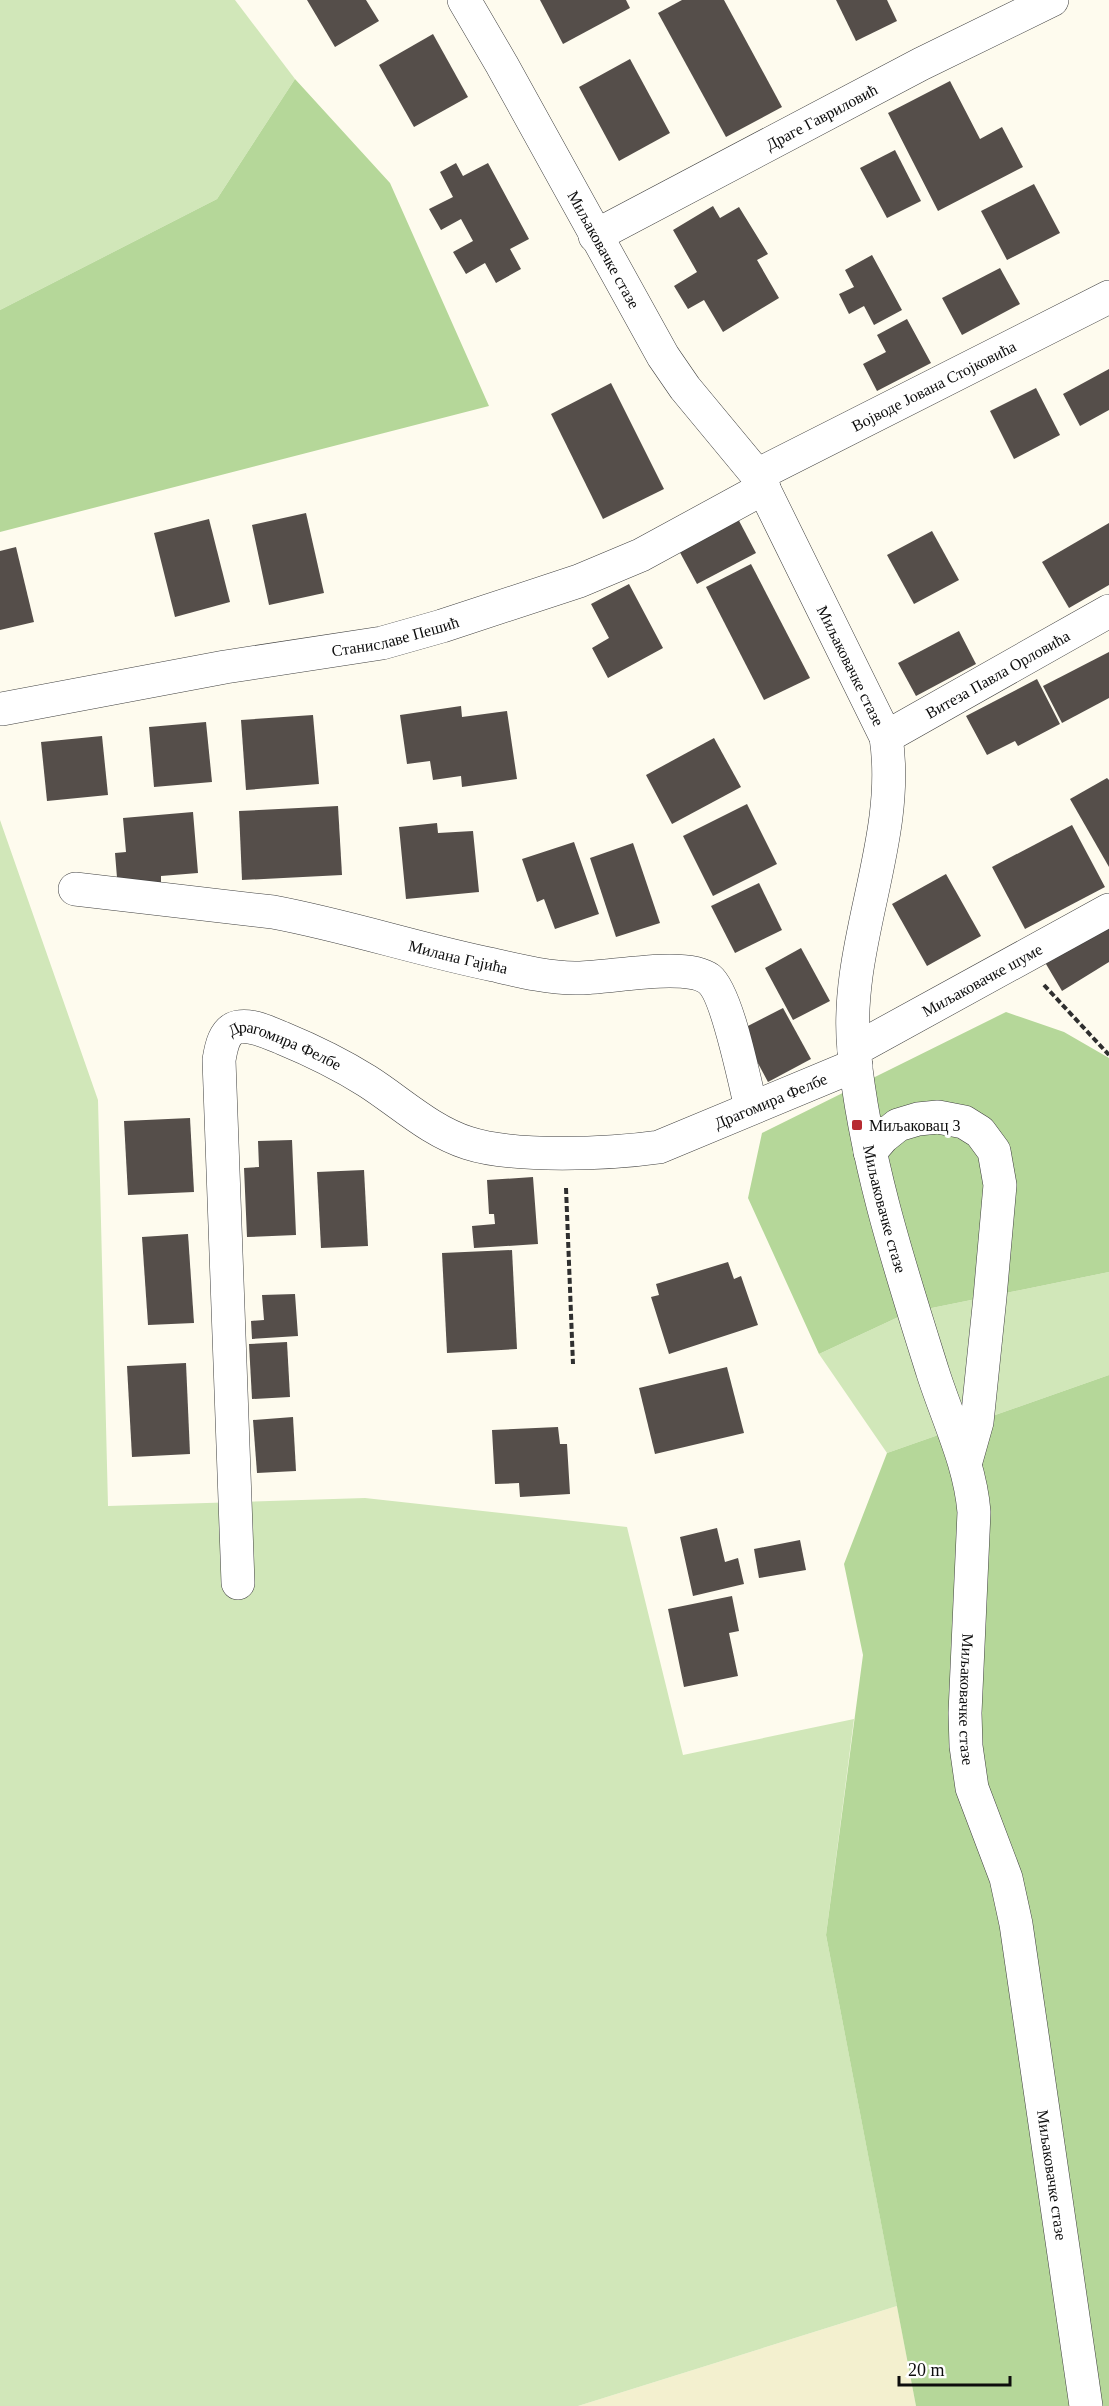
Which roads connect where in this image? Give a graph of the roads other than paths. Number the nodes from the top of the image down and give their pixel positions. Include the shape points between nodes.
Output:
1 (464, 0) edge
2 (1052, 0) edge
3 (595, 237) junction
4 (1109, 297) edge
5 (761, 482) junction
6 (1109, 611) edge
7 (2, 709) dead end
8 (886, 737) junction
9 (75, 889) dead end
10 (1109, 910) edge
11 (855, 1058) junction
12 (751, 1108) junction
13 (870, 1152) junction
14 (966, 1461) junction
15 (238, 1584) dead end
16 (1086, 2406) edge

1 - 3 street, Миљаковачке стазе
2 - 3 street, Драге Гавриловић via 921,64
3 - 5 street, Миљаковачке стазе via 663,357
4 - 5 street, Војводе Јована Стојковића
5 - 7 street, Станиславе Пешић via 641,555 579,580 382,644 225,667
5 - 8 street, Миљаковачке стазе
6 - 8 street, Витеза Павла Орловића
8 - 11 street, Миљаковачке стазе via 889,792 857,959
9 - 12 street, Милана Гајића via 273,912 552,977 693,972 710,980 722,1003
10 - 11 street, Миљаковачке шуме via 1020,958
11 - 12 street, Драгомира Фелбе
11 - 13 street, Миљаковачке стазе
12 - 15 street, Драгомира Фелбе via 659,1147 514,1151 468,1143 441,1132 367,1082 305,1048 248,1027 236,1027 229,1032 219,1060
13 - 14 street, Миљаковачке стазе via 945,1410
13 - 14 street via 898,1125 938,1117 964,1122 980,1132 994,1151 1000,1185 991,1286 977,1422
14 - 16 street, Миљаковачке стазе via 974,1512 966,1746 972,1788 1006,1878 1016,1924

